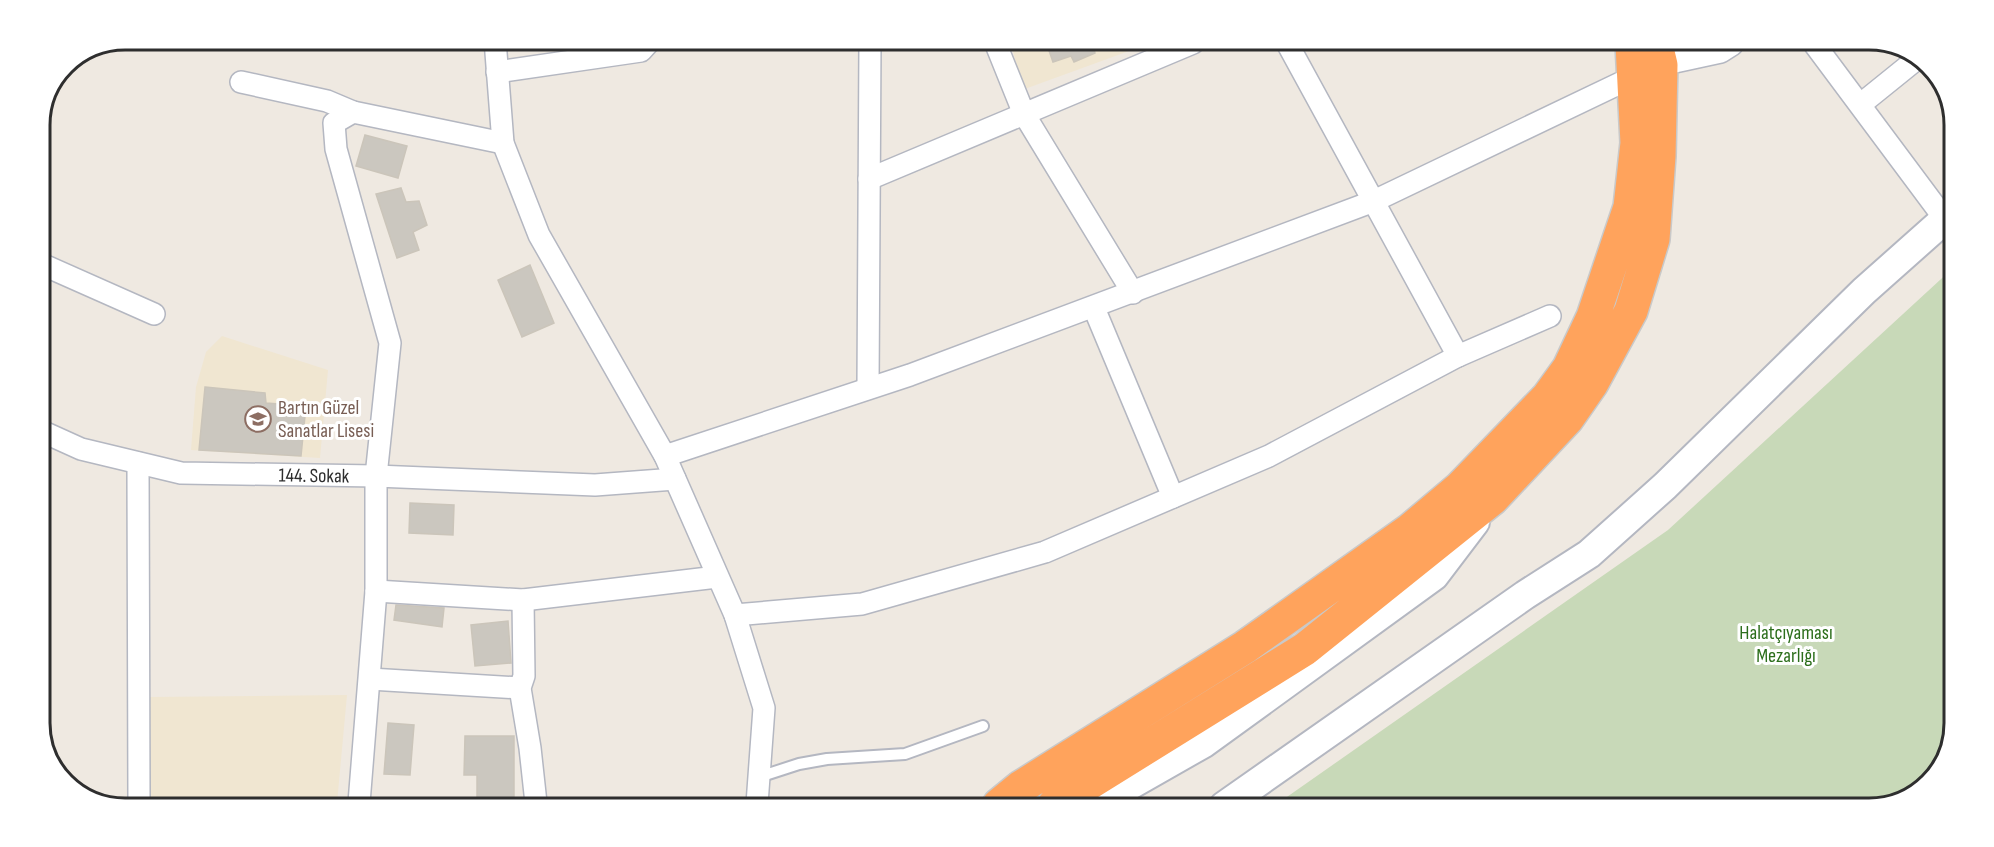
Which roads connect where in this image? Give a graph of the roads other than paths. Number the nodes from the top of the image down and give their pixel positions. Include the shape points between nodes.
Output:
1 (496, 50) edge
2 (642, 50) edge
3 (870, 50) edge
4 (998, 50) edge
5 (1176, 50) edge
6 (1291, 50) edge
7 (1638, 50) edge
8 (1724, 50) edge
9 (1819, 50) edge
10 (1651, 62) edge
11 (1912, 63) edge
12 (497, 72) junction
13 (242, 82) dead end
14 (1861, 104) junction
15 (353, 112) junction
16 (1024, 114) junction
17 (503, 143) junction
18 (869, 179) junction
19 (1374, 201) junction
20 (1944, 208) edge
21 (1944, 219) edge
22 (50, 267) edge
23 (1133, 293) junction
24 (1094, 308) junction
25 (154, 314) dead end
26 (1550, 316) dead end
27 (1458, 356) junction
28 (868, 388) junction
29 (50, 435) edge
30 (665, 456) junction
31 (138, 463) junction
32 (376, 476) junction
33 (675, 479) junction
34 (1498, 493) junction
35 (1173, 497) junction
36 (717, 577) junction
37 (376, 591) junction
38 (523, 600) junction
39 (735, 615) junction
40 (370, 679) junction
41 (520, 688) junction
42 (983, 726) dead end
43 (759, 777) junction
44 (139, 798) edge
45 (359, 798) edge
46 (535, 798) edge
47 (757, 798) edge
48 (1008, 798) edge
49 (1065, 798) edge
50 (1107, 798) edge
51 (1235, 798) edge

1 - 12 street
2 - 12 street
3 - 18 street
4 - 16 street
5 - 16 street
6 - 19 street
7 - 10 highway
8 - 10 street
9 - 14 street
10 - 19 street
10 - 34 highway via 1659,156 1653,239 1631,311 1592,383 1567,419
10 - 48 highway via 1630,207 1593,317 1569,368 1548,397 1460,488 1410,530 1245,647
11 - 14 street
12 - 17 street
13 - 15 street via 327,101
14 - 20 street
15 - 17 street
15 - 32 street via 334,123 336,149 390,343
16 - 18 street
16 - 23 street
17 - 30 street via 538,235
18 - 28 street
19 - 23 street
19 - 27 street
21 - 51 street via 1589,554
22 - 25 street
23 - 24 street
24 - 28 street
24 - 35 street
26 - 27 street
27 - 35 street via 1269,456
28 - 30 street
29 - 31 street, 144. Sokak via 81,449
30 - 33 street
31 - 32 street, 144. Sokak via 181,473
31 - 44 street
32 - 33 street, 144. Sokak via 595,485
32 - 37 street
33 - 36 street
34 - 49 highway via 1305,649
34 - 50 street via 1434,576 1204,743
35 - 39 street via 1045,552 862,604
36 - 38 street
36 - 39 street
37 - 38 street
37 - 40 street
38 - 41 street via 524,676
39 - 43 street via 764,708
40 - 41 street
40 - 45 street
41 - 46 street
42 - 43 lane via 905,754 828,759
43 - 47 street

